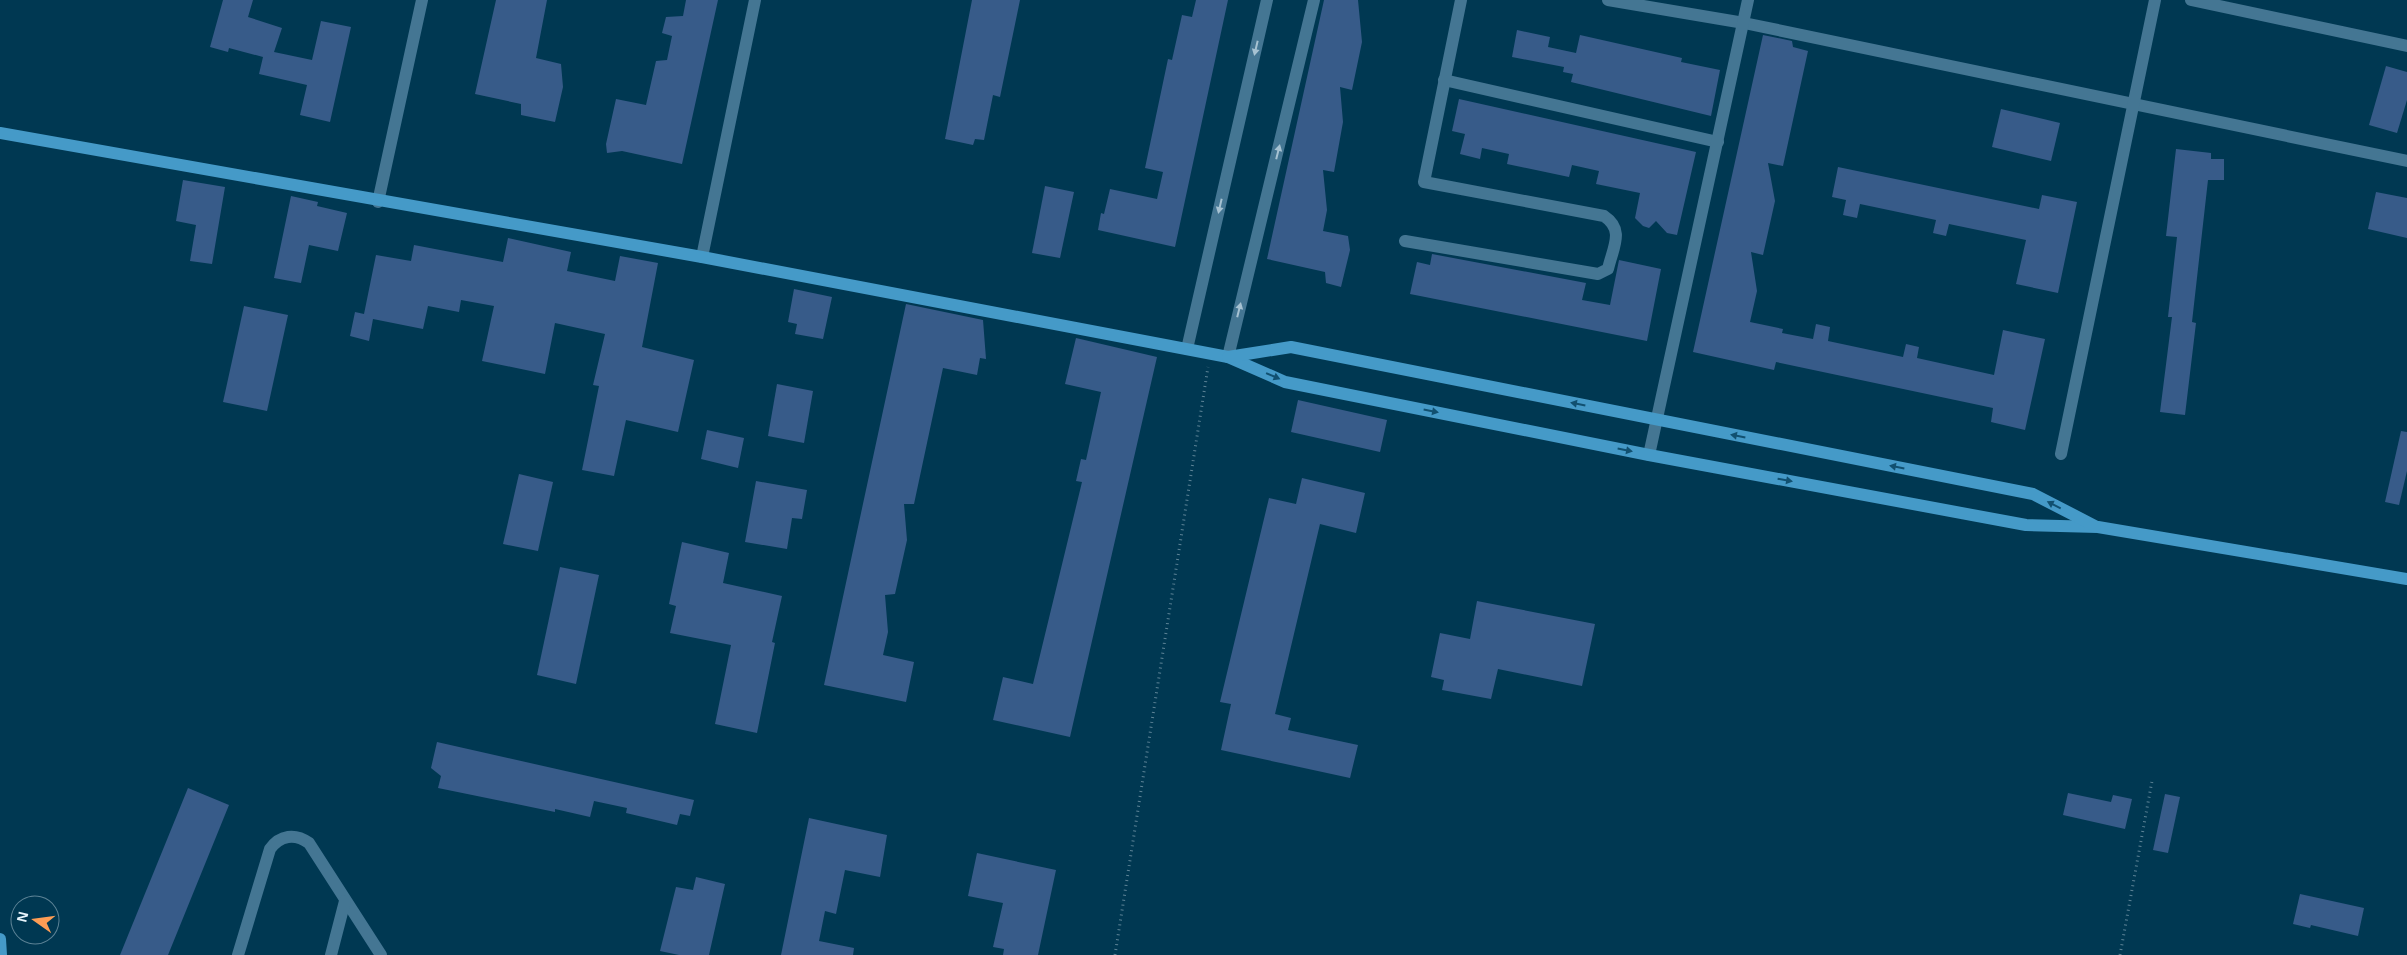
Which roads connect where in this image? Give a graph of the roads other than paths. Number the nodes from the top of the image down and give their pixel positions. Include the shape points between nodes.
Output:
1 (422, 0) edge
2 (755, 0) edge
3 (1267, 0) edge
4 (1314, 0) edge
5 (1460, 0) edge
6 (1608, 0) edge
7 (1748, 0) edge
8 (2155, 0) edge
9 (2191, 0) edge
10 (1744, 23) junction
11 (2407, 46) edge
12 (1444, 80) junction
13 (2133, 103) junction
14 (0, 133) edge
15 (1718, 142) junction
16 (2407, 161) edge
17 (378, 202) junction
18 (1405, 241) dead end
19 (702, 257) junction
20 (1187, 349) junction
21 (1228, 357) junction
22 (1656, 420) junction
23 (2061, 454) dead end
24 (1649, 455) junction
25 (2098, 527) junction
26 (2407, 580) edge
27 (345, 901) junction
28 (0, 939) edge
29 (1, 955) edge
30 (238, 955) edge
31 (331, 955) edge
32 (380, 955) edge

1 - 17 street
2 - 19 street
3 -> 20 street
21 -> 4 street
5 - 12 street
6 - 10 street
7 - 10 street
8 - 13 street
9 - 11 street
10 - 13 street
10 - 15 street
12 - 15 street
12 - 18 street via 1424,182 1604,216 1614,222 1617,231 1608,269 1598,274
13 - 16 street
13 - 23 street
14 - 17 main road
15 - 22 street
17 - 19 main road
19 - 20 main road
20 - 21 main road
22 -> 21 main road via 1291,347
21 -> 24 main road via 1285,382
22 - 24 street
25 -> 22 main road via 2033,494
24 -> 25 main road via 2026,525
25 - 26 main road
27 - 30 street via 309,843 295,836 281,839 274,843 267,856
27 - 31 street
27 - 32 street
28 - 29 main road

